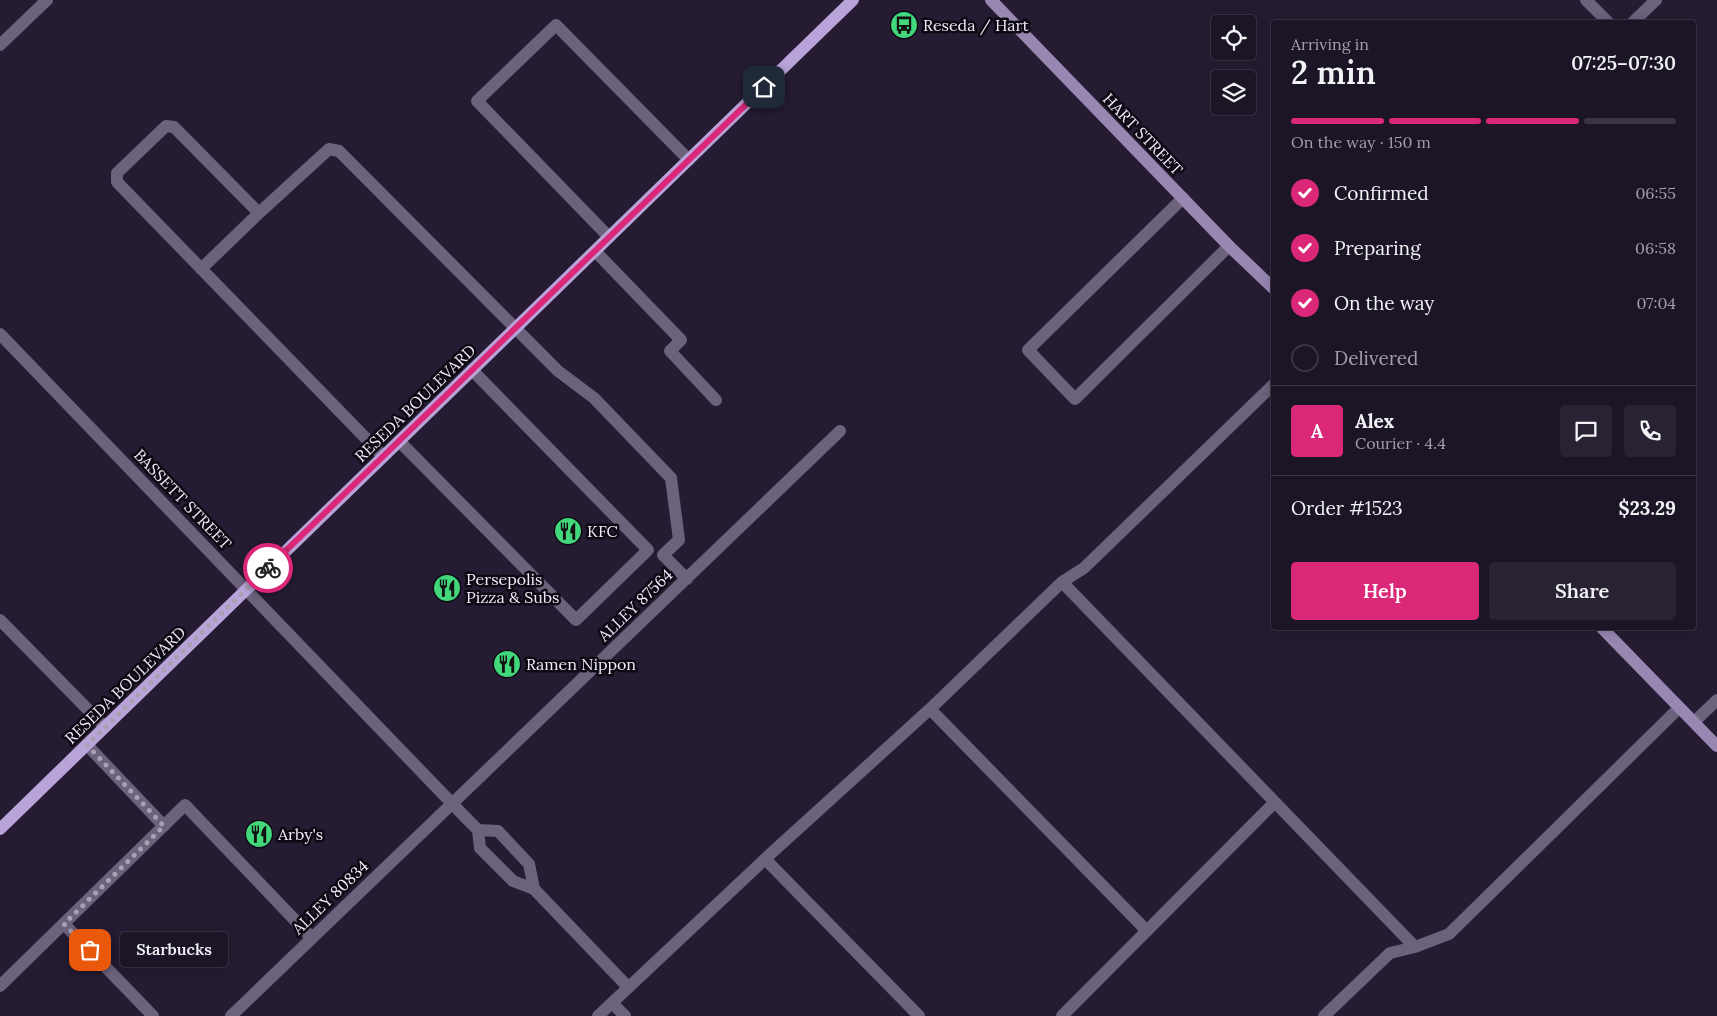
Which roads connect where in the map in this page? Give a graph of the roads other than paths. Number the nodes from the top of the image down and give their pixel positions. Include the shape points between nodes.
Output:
1 (47, 0) edge
2 (853, 0) edge
3 (990, 0) edge
4 (1586, 0) edge
5 (1656, 0) edge
6 (1606, 20) edge
7 (1635, 20) edge
8 (0, 45) edge
9 (689, 160) junction
10 (1183, 198) junction
11 (259, 214) junction
12 (609, 237) junction
13 (1229, 246) junction
14 (596, 251) junction
15 (201, 268) junction
16 (1271, 287) edge
17 (515, 328) junction
18 (0, 334) edge
19 (472, 370) junction
20 (1271, 387) edge
21 (716, 400) dead end
22 (840, 431) dead end
23 (399, 441) junction
24 (383, 456) junction
25 (687, 579) junction
26 (1062, 582) junction
27 (247, 589) junction
28 (0, 620) edge
29 (1604, 630) edge
30 (1717, 700) edge
31 (1679, 708) junction
32 (930, 709) junction
33 (1694, 722) junction
34 (105, 727) junction
35 (87, 745) junction
36 (1717, 746) edge
37 (452, 802) junction
38 (1274, 803) junction
39 (164, 826) junction
40 (0, 829) edge
41 (478, 830) junction
42 (765, 859) junction
43 (534, 889) junction
44 (64, 924) junction
45 (1147, 931) junction
46 (311, 937) junction
47 (1415, 947) junction
48 (0, 986) edge
49 (628, 987) junction
50 (612, 1003) junction
51 (153, 1016) edge
52 (231, 1016) edge
53 (598, 1016) edge
54 (625, 1016) edge
55 (919, 1016) edge
56 (1062, 1016) edge
57 (1324, 1016) edge

1 - 8 street
2 - 9 main road, RESEDA BOULEVARD
3 - 10 street, HART STREET
4 - 6 street
5 - 7 street
9 - 12 main road, RESEDA BOULEVARD
9 - 12 street via 556,26 477,101
10 - 13 street, HART STREET
10 - 13 street via 1028,350 1075,399
11 - 15 street
11 - 15 street via 174,127 166,126 117,173 117,182
11 - 17 street via 329,149 339,151
12 - 14 main road, RESEDA BOULEVARD
13 - 16 street, HART STREET
14 - 17 main road, RESEDA BOULEVARD
14 - 21 street via 681,340 670,351
15 - 24 street
17 - 19 main road, RESEDA BOULEVARD
17 - 25 street via 558,371 594,398 671,478 679,540 663,555
18 - 27 street, BASSETT STREET
19 - 23 main road, RESEDA BOULEVARD
19 - 23 street via 648,550 576,620
20 - 26 street via 1084,568
22 - 25 street, ALLEY 87564
23 - 24 main road, RESEDA BOULEVARD
24 - 27 main road, RESEDA BOULEVARD
25 - 37 street, ALLEY 87564
26 - 32 street
26 - 38 street
27 - 34 main road, RESEDA BOULEVARD
27 - 37 street, BASSETT STREET
28 - 34 street
29 - 31 street
30 - 33 street
31 - 33 street
31 - 47 street via 1449,934
32 - 42 street
32 - 45 street
33 - 36 street
34 - 35 main road, RESEDA BOULEVARD
35 - 39 street
35 - 40 main road, RESEDA BOULEVARD
37 - 41 street, BASSETT STREET
37 - 46 street, ALLEY 80834
38 - 45 street
38 - 47 street
39 - 44 street
39 - 46 street via 185,805
41 - 43 street via 480,848 513,881
41 - 43 street via 498,832 524,858 529,864
42 - 49 street
42 - 55 street
43 - 49 street
44 - 48 street
44 - 51 street
45 - 56 street
46 - 52 street, ALLEY 80834
47 - 57 street via 1390,953
49 - 50 street
50 - 53 street
50 - 54 street

